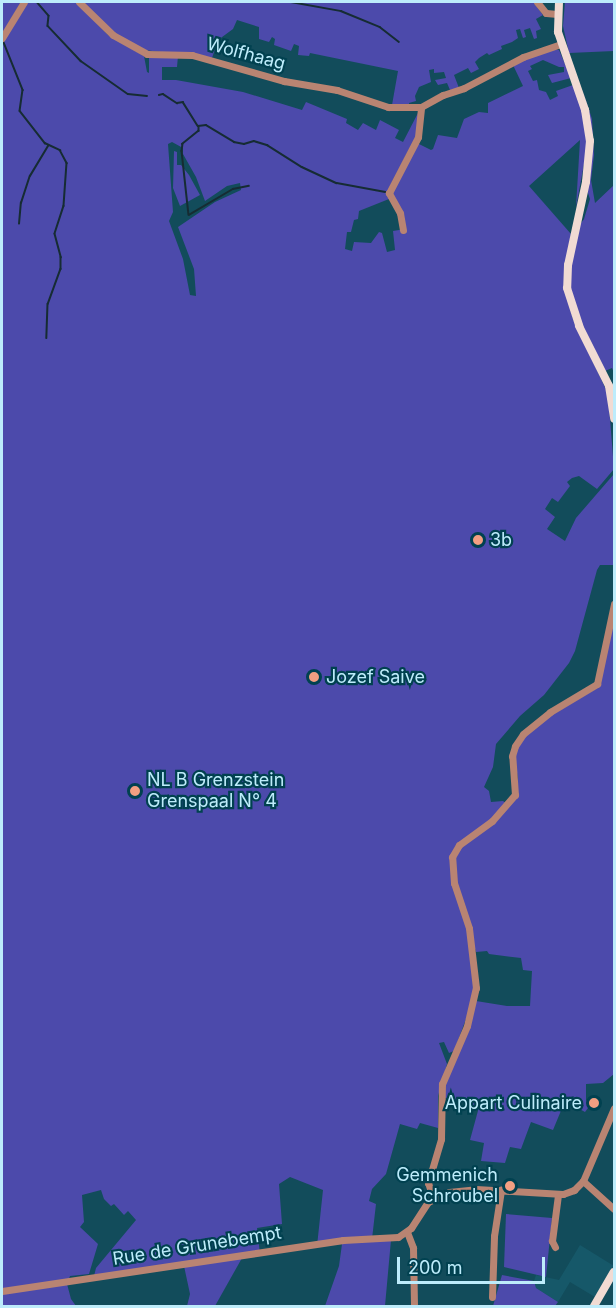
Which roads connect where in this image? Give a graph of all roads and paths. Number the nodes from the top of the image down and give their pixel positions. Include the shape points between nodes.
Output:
1 (24, 2) edge
2 (79, 2) edge
3 (537, 2) edge
4 (559, 2) edge
5 (557, 14) junction
6 (2, 38) edge
7 (561, 44) junction
8 (421, 107) junction
9 (403, 230) dead end
10 (615, 419) edge
11 (615, 604) edge
12 (615, 1108) edge
13 (583, 1182) junction
14 (501, 1190) junction
15 (558, 1195) junction
16 (433, 1198) junction
17 (615, 1209) edge
18 (406, 1232) junction
19 (555, 1246) dead end
20 (615, 1272) edge
21 (2, 1291) edge
22 (492, 1297) dead end
23 (414, 1306) edge
24 (594, 1306) edge

1 - 6 street
2 - 8 street, Wolfhaag via 113,35 147,54 192,55 284,81 337,90 380,106
3 - 5 street via 546,13
4 - 5 main road
5 - 7 main road
7 - 8 street, Wolfhaag via 523,57
7 - 10 main road via 588,123 588,165 567,288 579,326 609,386
8 - 9 street via 418,137 389,193 400,213
11 - 16 street via 597,684 550,712 523,734 513,756 515,795 492,821 462,842 452,857 454,883 469,928 476,988 467,1026 442,1084 440,1143 429,1179
12 - 13 street
13 - 15 street
13 - 17 street
14 - 15 street
14 - 16 street via 462,1190
14 - 22 street via 493,1245
15 - 19 street via 552,1240
16 - 18 street
18 - 21 street, Rue de Grunebempt via 398,1237 334,1241
18 - 23 street via 413,1248
20 - 24 main road

